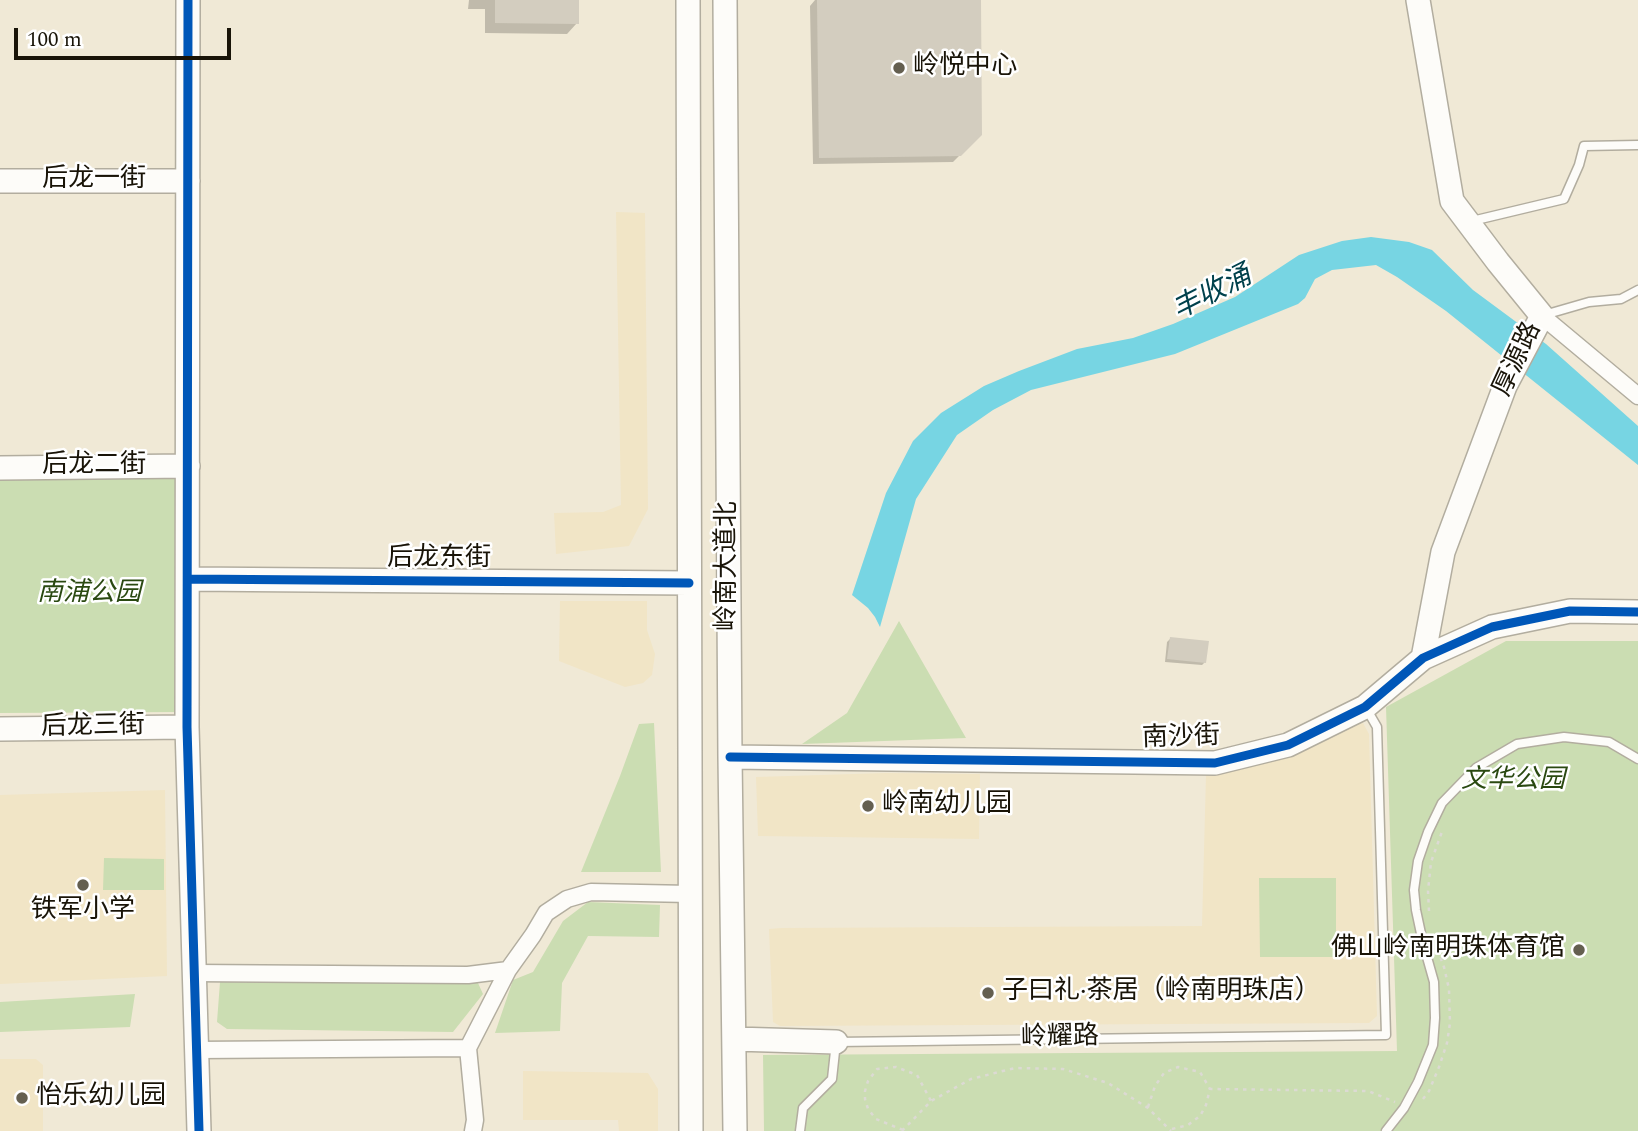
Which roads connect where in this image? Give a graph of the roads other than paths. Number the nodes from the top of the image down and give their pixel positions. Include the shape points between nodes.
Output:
1 (188, 0) edge
2 (688, 0) edge
3 (725, 0) edge
4 (740, 0) edge
5 (1418, 0) edge
6 (726, 48) junction
7 (1638, 145) edge
8 (0, 181) edge
9 (188, 181) junction
10 (1469, 222) junction
11 (1638, 289) edge
12 (1538, 326) junction
13 (1638, 396) edge
14 (689, 403) junction
15 (188, 466) junction
16 (0, 468) edge
17 (728, 472) junction
18 (188, 579) junction
19 (689, 583) junction
20 (1638, 612) edge
21 (1423, 658) junction
22 (1365, 707) junction
23 (187, 727) junction
24 (0, 729) edge
25 (730, 757) junction
26 (1638, 759) edge
27 (690, 894) junction
28 (508, 970) junction
29 (194, 972) junction
30 (735, 1039) junction
31 (836, 1042) junction
32 (468, 1048) junction
33 (197, 1050) junction
34 (199, 1131) edge
35 (473, 1131) edge
36 (691, 1131) edge
37 (735, 1131) edge
38 (800, 1131) edge
39 (1386, 1131) edge

1 - 9 street
2 - 14 street, 岭南大道北
3 - 6 street, 岭南大道北
4 - 6 street
5 - 10 street, 厚源路 via 1452,201
6 - 17 street, 岭南大道北
7 - 10 lane via 1584,146 1564,199
8 - 9 street, 后龙一街
9 - 15 street
10 - 12 street, 厚源路
11 - 12 lane via 1621,299 1589,302
12 - 13 street
12 - 21 street, 厚源路 via 1505,386 1443,552
14 - 17 street via 698,384 714,382 719,448
14 - 19 street, 岭南大道北
15 - 16 street, 后龙二街
15 - 18 street
17 - 25 street, 岭南大道北
18 - 19 street, 后龙东街
18 - 23 street
19 - 27 street, 岭南大道北
20 - 21 street, 南沙街 via 1570,611 1492,627
21 - 22 street, 南沙街
22 - 25 street, 南沙街 via 1287,745 1214,763
22 - 31 lane, 岭耀路 via 1377,727 1386,1035
23 - 24 street, 后龙三街
23 - 29 street
25 - 30 street, 岭南大道北
26 - 39 lane via 1609,742 1564,737 1517,744 1476,768 1442,803 1418,860 1414,890 1434,982 1433,1045 1404,1108
27 - 28 street via 592,892 567,899 546,913
27 - 36 street, 岭南大道北
28 - 29 street via 468,975
28 - 32 street
29 - 33 street
30 - 31 street, 岭耀路
30 - 37 street, 岭南大道北
31 - 38 lane via 832,1079 803,1108
32 - 33 street
32 - 35 street
33 - 34 street

